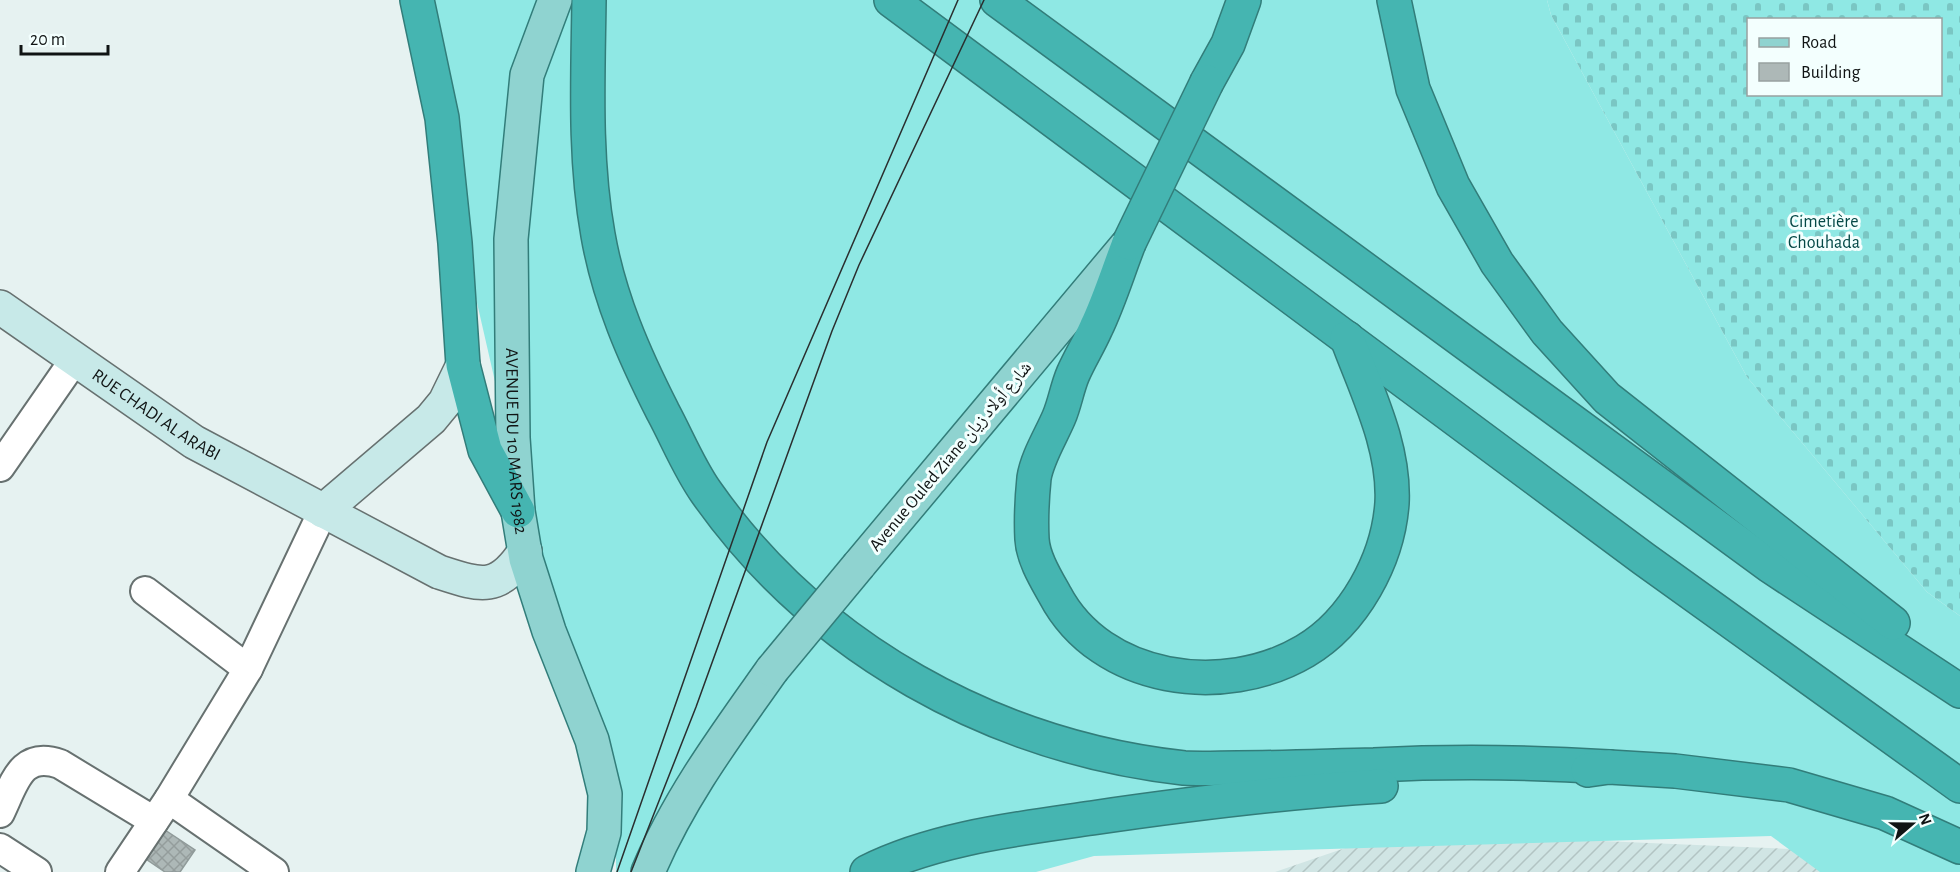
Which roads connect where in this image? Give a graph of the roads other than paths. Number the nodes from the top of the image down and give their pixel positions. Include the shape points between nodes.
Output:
1 (417, 0) edge
2 (555, 0) edge
3 (589, 0) edge
4 (891, 0) edge
5 (997, 0) edge
6 (1225, 0) edge
7 (1244, 0) edge
8 (1394, 0) edge
9 (1228, 44) junction
10 (1129, 243) junction
11 (0, 307) edge
12 (1347, 338) junction
13 (75, 359) junction
14 (463, 365) junction
15 (0, 467) edge
16 (323, 511) junction
17 (518, 511) junction
18 (525, 551) junction
19 (145, 591) dead end
20 (248, 669) junction
21 (1957, 689) edge
22 (1609, 767) junction
23 (1960, 786) edge
24 (161, 810) junction
25 (0, 813) edge
26 (1960, 847) edge
27 (0, 848) edge
28 (37, 872) edge
29 (120, 872) edge
30 (274, 872) edge
31 (593, 872) edge
32 (648, 872) edge
33 (867, 872) edge

1 - 14 highway via 442,118
2 - 17 main road, AVENUE DU 10 MARS 1982 via 527,75 511,239 510,346
3 - 22 highway via 590,182 612,297 636,360 703,489 742,540 808,604 865,651 964,709 1028,733 1131,760 1187,768 1516,762
4 - 12 highway
5 - 21 highway via 1770,566
6 - 9 highway
7 - 9 highway
8 - 21 highway via 1413,89 1454,186 1497,263 1547,332 1607,398 1901,628
9 - 10 highway, bridge
10 - 12 highway via 1034,476 1032,542 1062,609 1090,640 1131,665 1215,678 1263,670 1305,651 1336,625 1359,597 1377,565 1392,503 1390,469 1378,418
10 - 32 main road, Avenue Ouled Ziane شارع أولاد زيان, bridge via 772,670 691,785
11 - 13 street, RUE CHADI AL ARABI
12 - 23 highway via 1644,559
13 - 15 street
13 - 16 street, RUE CHADI AL ARABI via 194,442
14 - 16 street via 445,402 431,419
14 - 17 highway via 485,450
16 - 18 street, RUE CHADI AL ARABI via 416,561 467,581 503,579
16 - 20 street
17 - 18 main road, AVENUE DU 10 MARS 1982
18 - 31 main road, AVENUE DU 10 MARS 1982 via 534,590 592,740 605,795 604,832
19 - 20 street
20 - 24 street
22 - 26 highway via 1789,785 1885,813
22 - 33 highway via 1323,790 1037,826 945,844
24 - 25 street via 48,760 28,764 21,771
24 - 29 street
24 - 30 street
27 - 28 street

